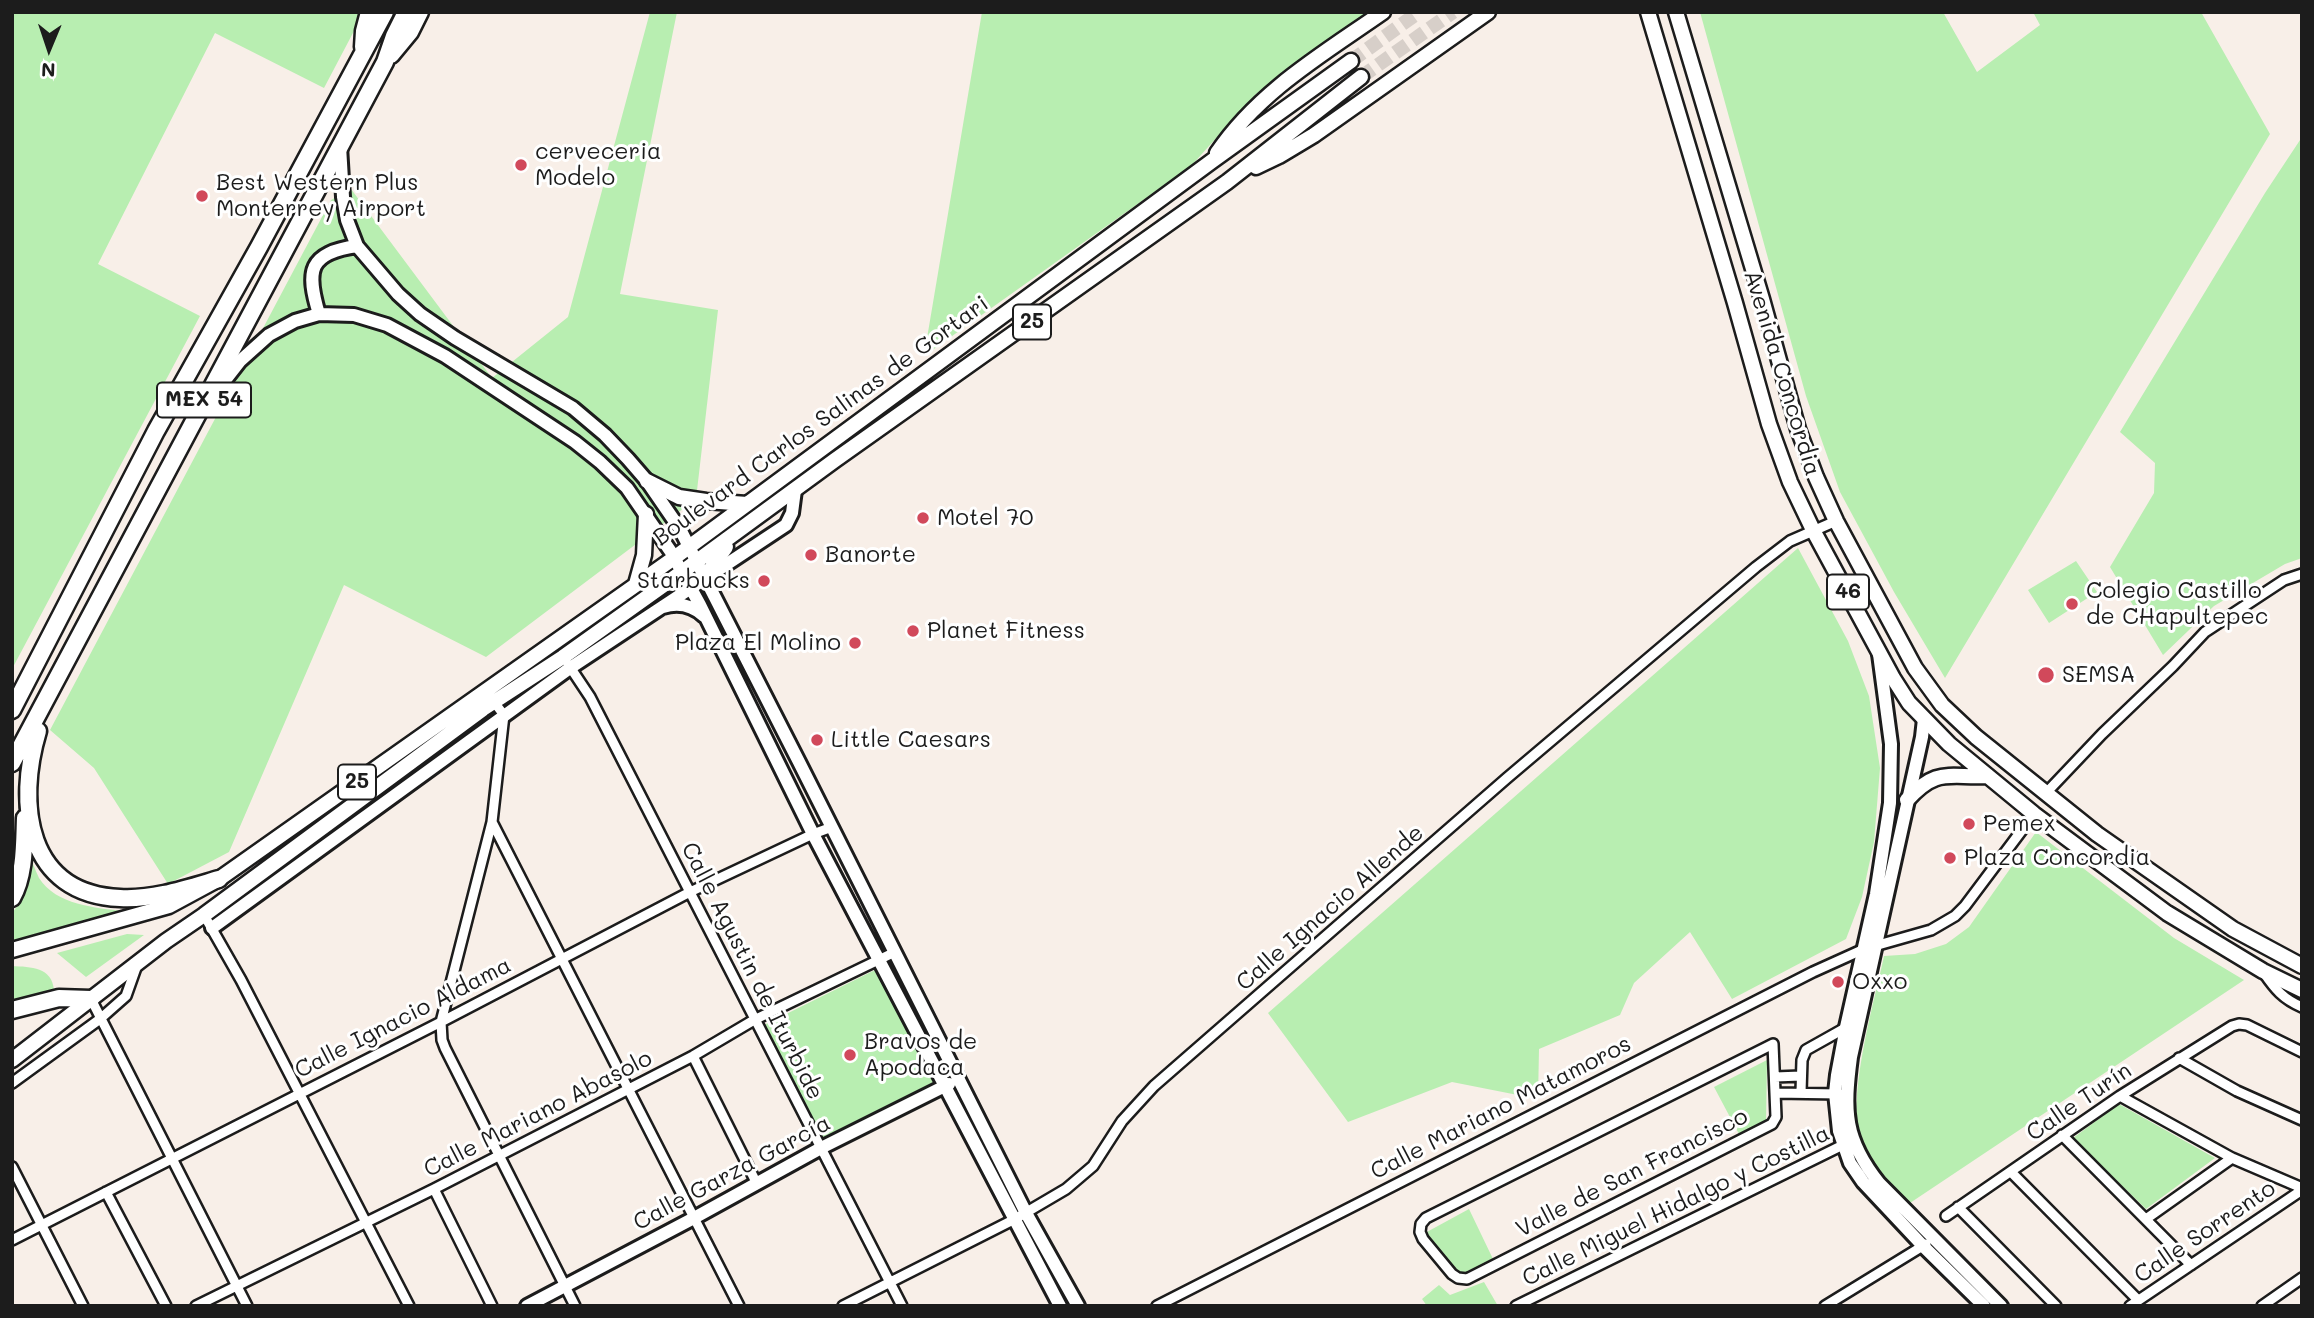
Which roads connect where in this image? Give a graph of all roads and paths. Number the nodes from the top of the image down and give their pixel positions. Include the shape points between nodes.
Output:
1 (406, 12) edge
2 (420, 12) edge
3 (1383, 12) edge
4 (1488, 12) edge
5 (1648, 12) edge
6 (1676, 12) edge
7 (377, 17) edge
8 (1350, 61) tunnel mouth
9 (384, 62) junction
10 (1361, 77) tunnel mouth
11 (340, 146) junction
12 (1212, 161) junction
13 (1227, 182) junction
14 (357, 246) junction
15 (319, 314) junction
16 (187, 433) junction
17 (647, 481) junction
18 (795, 490) junction
19 (747, 504) junction
20 (646, 514) junction
21 (1836, 521) junction
22 (749, 524) junction
23 (1813, 530) junction
24 (690, 547) junction
25 (674, 558) junction
26 (698, 561) junction
27 (682, 572) junction
28 (2302, 574) edge
29 (705, 577) junction
30 (636, 584) junction
31 (690, 587) junction
32 (656, 610) junction
33 (705, 616) junction
34 (1879, 652) junction
35 (567, 662) junction
36 (1915, 668) junction
37 (51, 694) junction
38 (494, 702) junction
39 (13, 709) edge
40 (504, 715) junction
41 (1924, 719) junction
42 (12, 764) edge
43 (1988, 776) junction
44 (2046, 793) junction
45 (26, 798) junction
46 (1907, 800) junction
47 (2034, 814) junction
48 (492, 822) junction
49 (832, 827) junction
50 (813, 834) junction
51 (2144, 867) junction
52 (219, 879) junction
53 (690, 892) junction
54 (12, 898) edge
55 (208, 922) junction
56 (1869, 948) junction
57 (12, 950) edge
58 (895, 952) junction
59 (561, 958) junction
60 (879, 959) junction
61 (137, 965) junction
62 (2302, 966) edge
63 (2263, 971) junction
64 (2302, 990) edge
65 (91, 999) junction
66 (2302, 1007) edge
67 (12, 1010) edge
68 (100, 1019) junction
69 (754, 1020) junction
70 (441, 1022) junction
71 (1859, 1023) junction
72 (1846, 1027) junction
73 (2302, 1052) edge
74 (693, 1056) junction
75 (2179, 1058) junction
76 (12, 1060) edge
77 (1801, 1076) junction
78 (1775, 1077) junction
79 (959, 1080) junction
80 (12, 1083) edge
81 (944, 1087) junction
82 (628, 1090) junction
83 (1801, 1092) junction
84 (1775, 1093) junction
85 (300, 1094) junction
86 (1841, 1094) junction
87 (2120, 1096) junction
88 (2302, 1120) edge
89 (2062, 1135) junction
90 (1848, 1143) junction
91 (821, 1148) junction
92 (500, 1156) junction
93 (2232, 1158) junction
94 (172, 1159) junction
95 (12, 1167) edge
96 (2011, 1172) junction
97 (757, 1184) junction
98 (434, 1189) junction
99 (2302, 1189) edge
100 (106, 1192) junction
101 (1958, 1208) junction
102 (1020, 1216) junction
103 (1946, 1216) dead end
104 (694, 1218) junction
105 (2146, 1219) junction
106 (367, 1223) junction
107 (42, 1225) junction
108 (12, 1240) edge
109 (1928, 1242) junction
110 (2191, 1265) junction
111 (2302, 1278) edge
112 (890, 1281) junction
113 (237, 1285) junction
114 (565, 1286) junction
115 (2134, 1303) edge
116 (83, 1306) edge
117 (166, 1306) edge
118 (196, 1306) edge
119 (247, 1306) edge
120 (410, 1306) edge
121 (492, 1306) edge
122 (527, 1306) edge
123 (575, 1306) edge
124 (739, 1306) edge
125 (843, 1306) edge
126 (902, 1306) edge
127 (1060, 1306) edge
128 (1078, 1306) edge
129 (1157, 1306) edge
130 (1516, 1306) edge
131 (1825, 1306) edge
132 (1984, 1306) edge
133 (2001, 1306) edge
134 (2056, 1306) edge
135 (2262, 1306) edge

1 - 9 highway, MEX 54
2 - 9 highway via 410,32
3 - 12 main road via 1275,88 1230,134
4 - 13 main road via 1296,146
5 - 23 main road, Avenida Concordia / 46 via 1769,424
6 - 21 main road, Avenida Concordia / 46 via 1798,429
7 - 39 highway, MEX 54 via 363,52 156,431
8 - 12 main road, Boulevard Carlos Salinas de Gortari / 25
9 - 11 highway, MEX 54
10 - 13 main road, Boulevard Carlos Salinas de Gortari / 25
11 - 14 street via 347,220
11 - 16 highway, MEX 54
12 - 19 main road, Boulevard Carlos Salinas de Gortari / 25
13 - 18 main road, Boulevard Carlos Salinas de Gortari / 25
14 - 15 street via 326,254 311,273
14 - 17 street via 420,314 573,408
15 - 16 street via 269,335 240,361
15 - 20 street via 354,315 387,325 445,356 575,442 627,488
16 - 37 highway, MEX 54
17 - 19 main road via 679,497
17 - 24 street
18 - 22 main road, Boulevard Carlos Salinas de Gortari / 25
18 - 29 street via 786,525
19 - 24 main road, Boulevard Carlos Salinas de Gortari / 25
20 - 25 street
20 - 30 main road via 644,555
21 - 23 street, Calle Ignacio Allende
21 - 36 main road, Avenida Concordia / 46
22 - 26 main road, Boulevard Carlos Salinas de Gortari / 25
22 - 29 main road via 720,553
23 - 34 main road, Avenida Concordia / 46
23 - 102 street, Calle Ignacio Allende via 1756,567 1507,778 1154,1086 1122,1121 1084,1175
24 - 25 main road, Boulevard Carlos Salinas de Gortari / 25
24 - 26 street
25 - 27 street
25 - 30 main road, Boulevard Carlos Salinas de Gortari / 25
26 - 27 main road, Boulevard Carlos Salinas de Gortari / 25
26 - 29 street
27 - 31 street
27 - 35 main road, Boulevard Carlos Salinas de Gortari / 25
28 - 44 street via 2284,580 2205,632
29 - 31 street
29 - 49 street
30 - 52 main road, Boulevard Carlos Salinas de Gortari / 25
31 - 32 street
31 - 33 street
32 - 33 street via 676,604 696,608
32 - 35 street
33 - 50 street
34 - 41 main road, Avenida Concordia / 46
34 - 56 street via 1891,744 1890,803
35 - 38 main road, Boulevard Carlos Salinas de Gortari / 25
35 - 40 street
35 - 53 street, Calle Agustin de Iturbide via 590,697
36 - 41 main road
36 - 44 main road, Avenida Concordia / 46 via 1942,705
37 - 42 highway, MEX 54
37 - 45 highway via 30,754
38 - 40 street
38 - 55 main road, Boulevard Carlos Salinas de Gortari / 25
40 - 48 street
40 - 55 street
41 - 43 main road, Avenida Concordia / 46
41 - 46 street
43 - 46 main road via 1938,776
43 - 47 main road, Avenida Concordia / 46
44 - 51 main road, Avenida Concordia / 46
45 - 52 highway via 45,861 62,879 90,894 138,898
45 - 54 highway via 21,868
46 - 56 street
47 - 51 main road via 2046,805 2057,807 2119,858
47 - 56 street, Calle Mariano Matamoros via 1955,916 1931,930
47 - 63 main road, Avenida Concordia / 46 via 2167,913
48 - 59 street
48 - 70 street
49 - 50 street, Calle Ignacio Aldama
49 - 58 street
50 - 53 street, Calle Ignacio Aldama
50 - 60 street
51 - 62 main road, Avenida Concordia / 46 via 2233,929
52 - 57 main road, Boulevard Carlos Salinas de Gortari / 25 via 151,912
53 - 59 street, Calle Ignacio Aldama
53 - 69 street, Calle Agustin de Iturbide
55 - 61 main road, Boulevard Carlos Salinas de Gortari / 25 via 166,941
55 - 85 street
56 - 71 street
56 - 72 street
56 - 129 street, Calle Mariano Matamoros
58 - 60 street, Calle Mariano Abasolo
58 - 79 street
59 - 70 street, Calle Ignacio Aldama
59 - 82 street
60 - 69 street, Calle Mariano Abasolo
60 - 81 street
61 - 65 main road, Boulevard Carlos Salinas de Gortari / 25
61 - 68 street via 126,996
63 - 64 main road, Avenida Concordia / 46
63 - 66 street via 2278,993
65 - 67 highway via 59,998
65 - 68 street
65 - 76 main road, Boulevard Carlos Salinas de Gortari / 25
68 - 80 street
68 - 94 street
69 - 74 street, Calle Mariano Abasolo
69 - 91 street, Calle Agustin de Iturbide
70 - 85 street, Calle Ignacio Aldama
70 - 92 street via 445,1048
71 - 72 street
71 - 86 street
72 - 77 street via 1805,1050
72 - 86 street
73 - 75 street, Calle Turín via 2236,1024
74 - 82 street, Calle Mariano Abasolo
74 - 97 street
75 - 87 street, Calle Turín
75 - 88 street
77 - 78 street
77 - 83 street
78 - 84 street, Valle de San Francisco
78 - 84 street, Valle de San Francisco via 1773,1044 1426,1218 1421,1236 1454,1276 1470,1278 1772,1124
79 - 81 street, Calle Garza García
79 - 102 street
81 - 91 street, Calle Garza García
81 - 102 street
82 - 92 street, Calle Mariano Abasolo
82 - 104 street
83 - 84 street
83 - 86 street
85 - 94 street, Calle Ignacio Aldama
85 - 106 street
86 - 90 street via 1836,1113
87 - 89 street, Calle Turín
87 - 93 street
89 - 96 street, Calle Turín
89 - 105 street
90 - 109 street via 1850,1163 1863,1182
90 - 130 street, Calle Miguel Hidalgo y Costilla
91 - 97 street, Calle Garza García
91 - 112 street, Calle Agustin de Iturbide
92 - 98 street, Calle Mariano Abasolo
92 - 114 street
93 - 99 street
93 - 105 street
94 - 100 street, Calle Ignacio Aldama
94 - 113 street
95 - 107 street
96 - 101 street, Calle Turín
96 - 115 street
97 - 104 street, Calle Garza García
98 - 106 street, Calle Mariano Abasolo
98 - 121 street
99 - 110 street, Calle Sorrento
100 - 107 street, Calle Ignacio Aldama
100 - 117 street
101 - 103 street, Calle Turín
101 - 134 street
102 - 112 street, Calle Ignacio Allende
102 - 127 street
102 - 128 street
104 - 114 street, Calle Garza García
104 - 124 street
105 - 110 street
106 - 113 street, Calle Mariano Abasolo
106 - 120 street
107 - 108 street, Calle Ignacio Aldama
107 - 116 street
109 - 131 street
109 - 132 street
109 - 133 street
110 - 115 street, Calle Sorrento
111 - 135 street
112 - 125 street, Calle Ignacio Allende
112 - 126 street, Calle Agustin de Iturbide
113 - 118 street, Calle Mariano Abasolo
113 - 119 street
114 - 122 street, Calle Garza García
114 - 123 street

